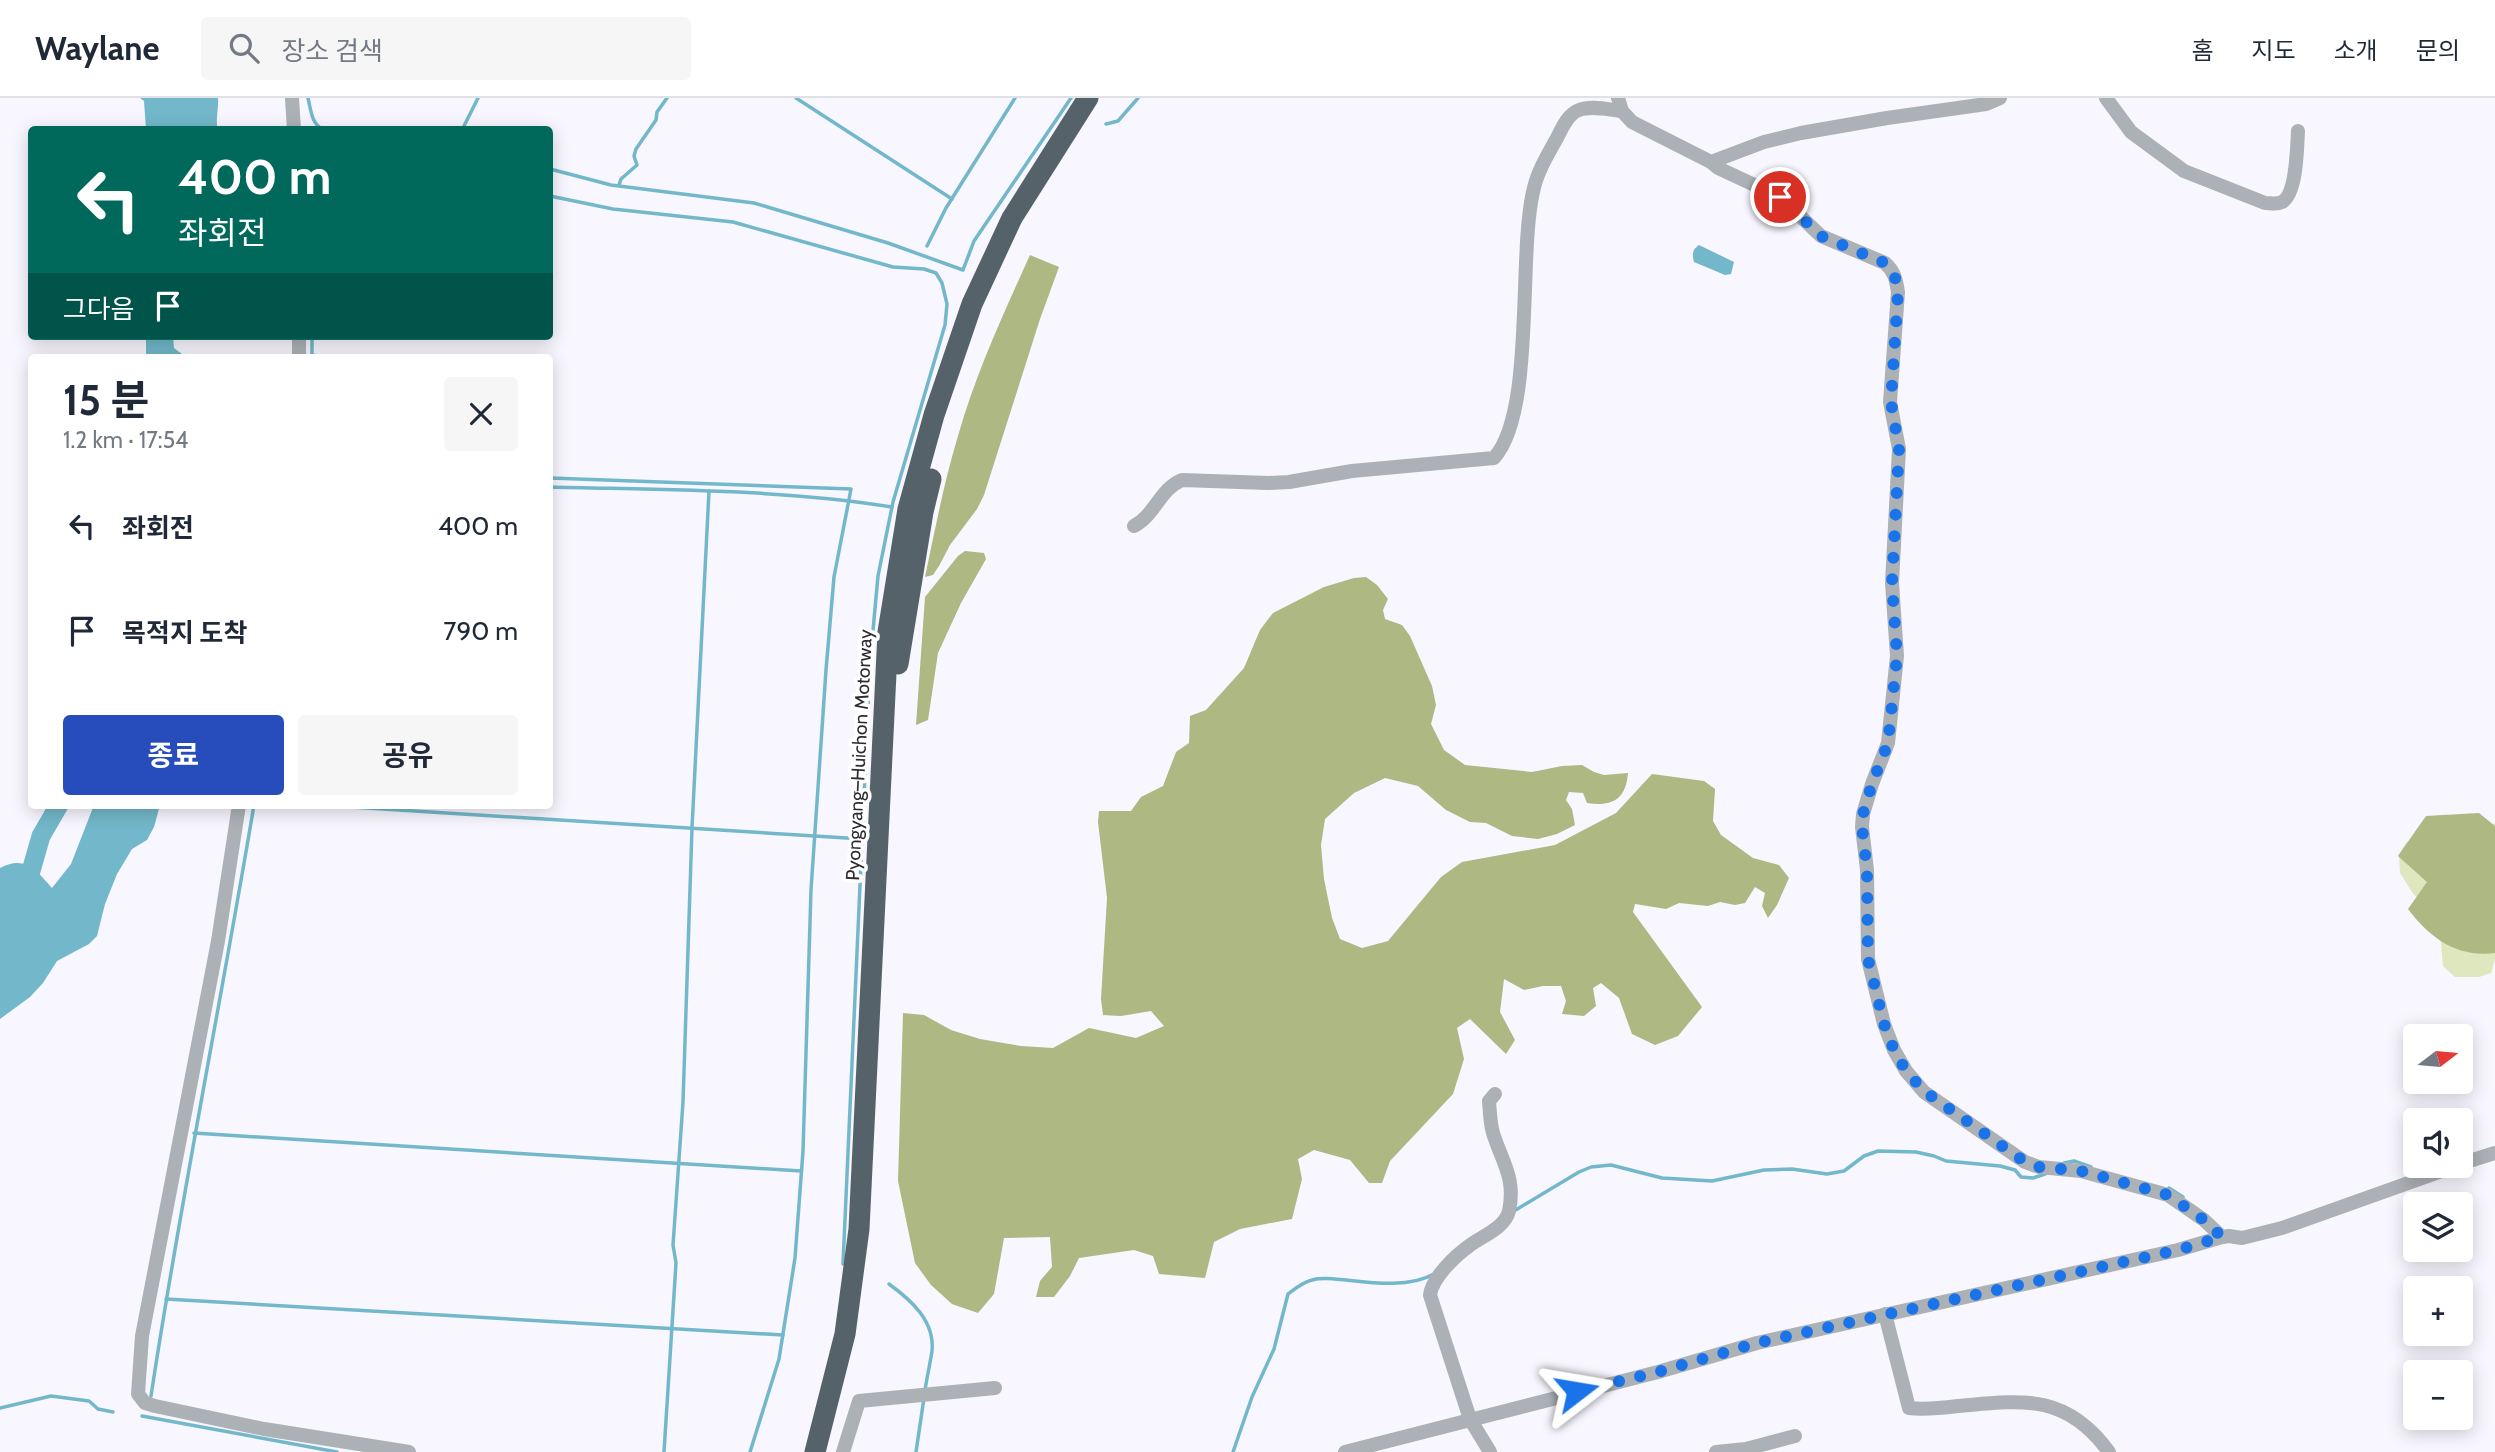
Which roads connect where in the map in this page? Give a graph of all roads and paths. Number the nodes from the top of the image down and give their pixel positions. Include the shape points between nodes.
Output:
1 (292, 98) edge
2 (1088, 98) edge
3 (1099, 98) edge
4 (2000, 98) edge
5 (2106, 98) edge
6 (1620, 105) edge
7 (294, 126) edge
8 (2298, 131) dead end
9 (1711, 162) junction
10 (1134, 526) dead end
11 (238, 809) edge
12 (1495, 1094) dead end
13 (2495, 1153) edge
14 (2473, 1160) edge
15 (2422, 1178) edge
16 (2222, 1237) junction
17 (1885, 1314) junction
18 (995, 1388) dead end
19 (1470, 1419) junction
20 (1795, 1436) dead end
21 (409, 1452) edge
22 (815, 1452) edge
23 (827, 1452) edge
24 (843, 1452) edge
25 (1345, 1452) edge
26 (1490, 1452) edge
27 (1725, 1452) edge
28 (2109, 1452) edge

1 - 7 street
2 - 22 highway, Pyongyang–Huichon Motorway via 1012,218 972,304 908,509 888,632 859,1229 845,1334
3 - 23 highway, Pyongyang–Huichon Motorway via 1028,213 974,332 945,418 923,512 898,666 871,1222 848,1380
4 - 9 street via 1801,133
5 - 8 street via 2131,132 2184,171 2265,203 2278,204 2291,190
6 - 9 street via 1632,122
6 - 10 street via 1578,110 1539,169 1528,226 1520,378 1507,435 1494,458 1352,471 1289,482 1182,480
9 - 16 street via 1780,197 1821,236 1885,263 1896,277 1891,402 1899,449 1892,583 1897,656 1888,743 1862,827 1868,959 1894,1050 1924,1091 2025,1162 2081,1171 2168,1195
11 - 21 street via 142,1336 138,1394 145,1403 169,1409
12 - 19 street via 1489,1101 1490,1115 1510,1174 1509,1209 1504,1222 1467,1247 1448,1267 1430,1295
13 - 14 street
15 - 16 street via 2282,1228 2242,1238
16 - 17 street
17 - 19 street
17 - 28 street via 1909,1408 2025,1401 2046,1404 2075,1419
18 - 24 street via 859,1401
19 - 25 street
19 - 26 street
20 - 27 street

